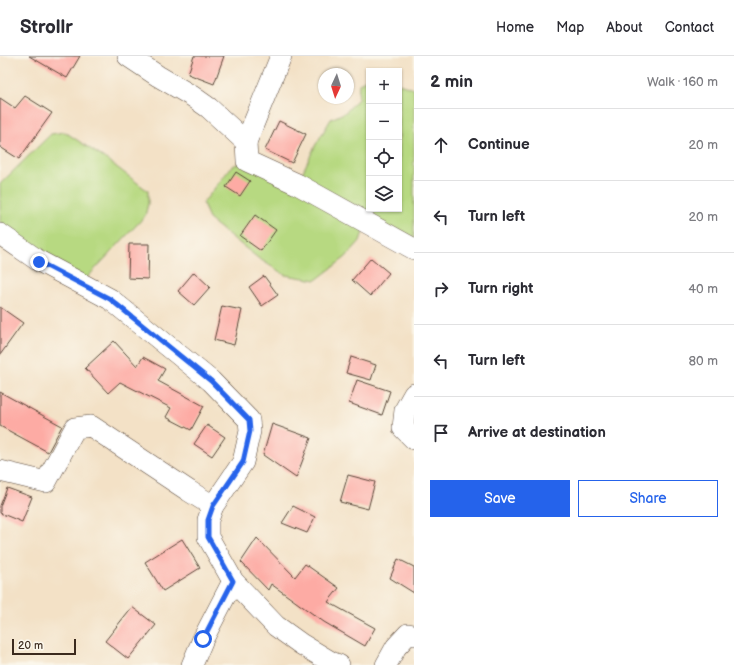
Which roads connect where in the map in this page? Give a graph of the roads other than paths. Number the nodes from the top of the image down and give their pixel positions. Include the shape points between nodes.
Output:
1 (128, 56) edge
2 (281, 56) edge
3 (246, 142) junction
4 (0, 234) edge
5 (414, 249) edge
6 (414, 394) edge
7 (414, 439) edge
8 (0, 471) edge
9 (213, 506) junction
10 (233, 581) junction
11 (414, 635) edge
12 (192, 665) edge
13 (339, 665) edge
14 (386, 665) edge

1 - 3 street via 209,108
2 - 3 street
3 - 5 street via 247,161 297,184
4 - 9 street via 39,262 110,299 211,381 249,420 250,431 243,462
6 - 7 street via 405,410 403,428
8 - 9 street via 46,482 75,428 91,426
9 - 10 street via 208,520 208,537
10 - 12 street
10 - 13 street via 276,626 301,644
11 - 14 street via 408,634 396,647

